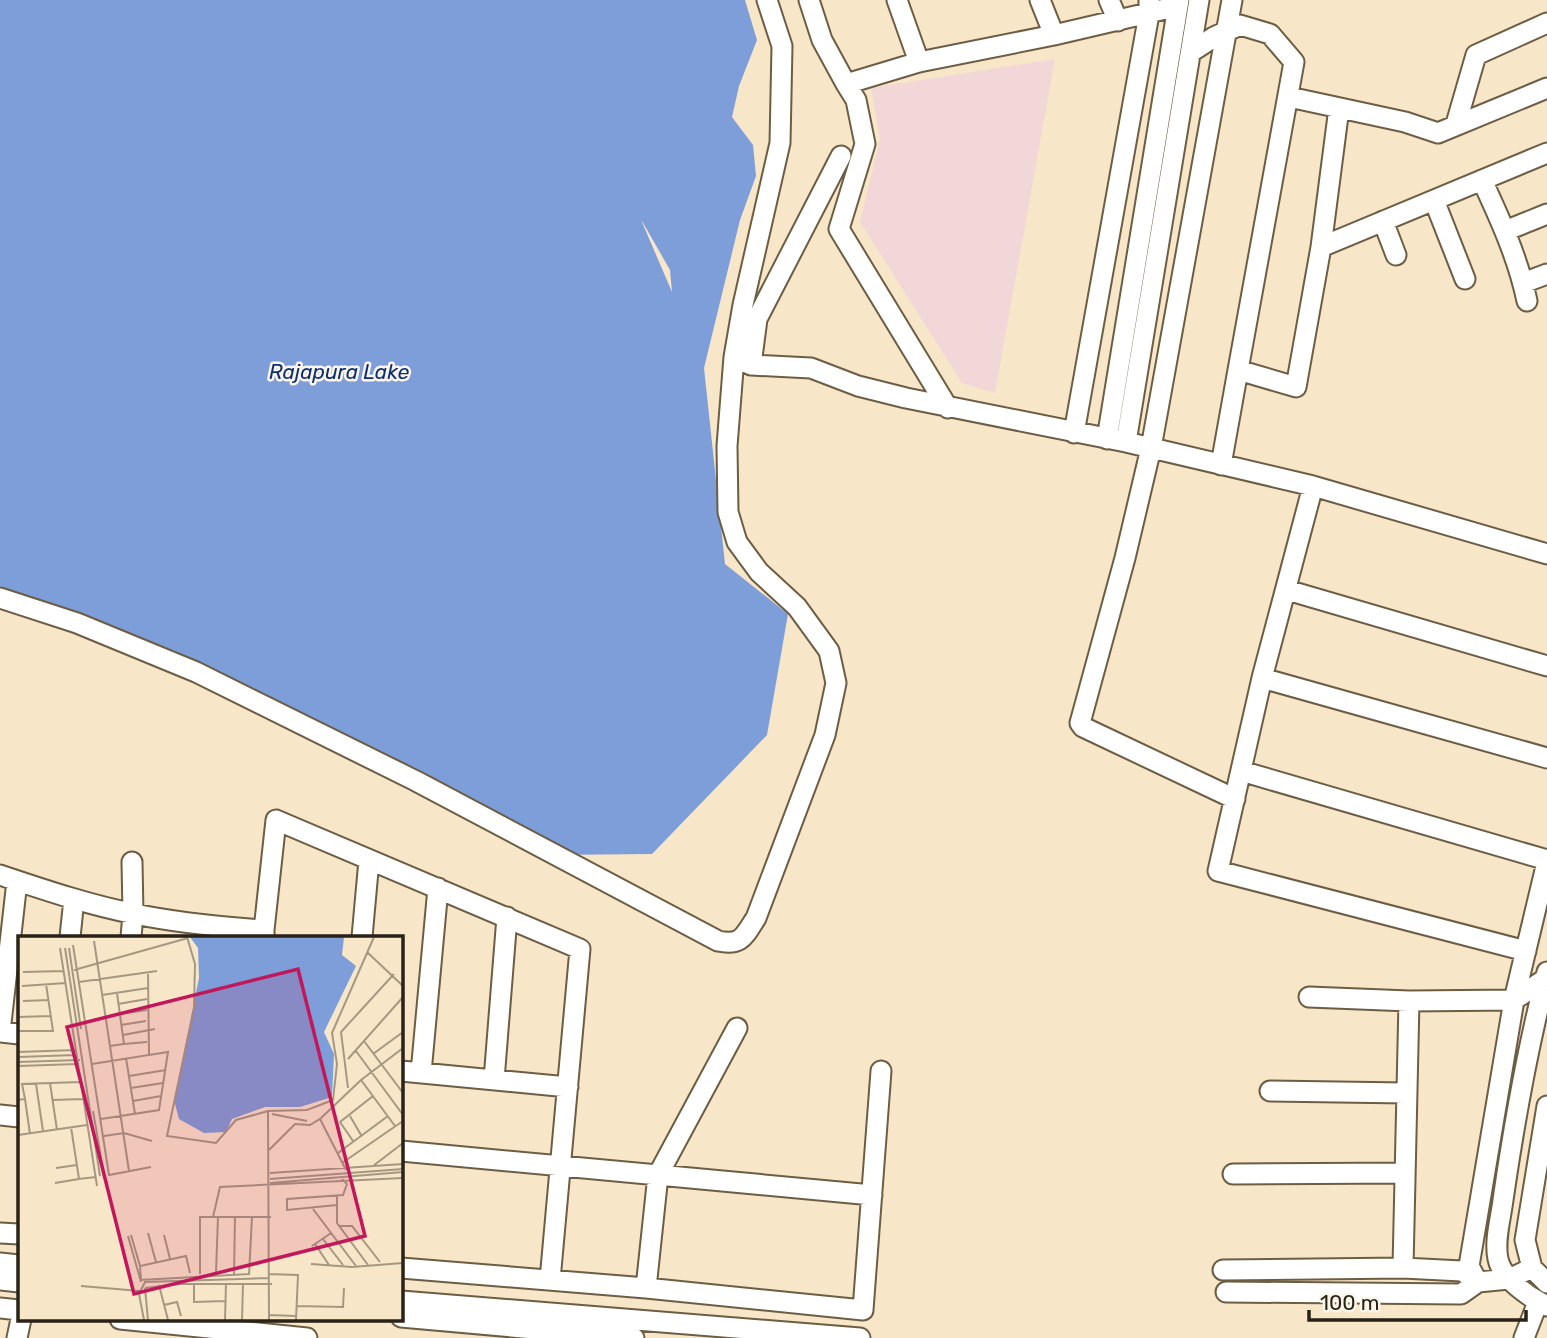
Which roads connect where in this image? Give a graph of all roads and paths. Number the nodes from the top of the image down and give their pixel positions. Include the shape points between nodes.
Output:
1 (767, 0) edge
2 (809, 0) edge
3 (897, 0) edge
4 (1040, 0) edge
5 (1110, 0) edge
6 (1199, 0) edge
7 (1232, 0) edge
8 (1179, 3) edge
9 (1149, 7) edge
10 (1118, 21) junction
11 (1547, 23) edge
12 (1227, 31) junction
13 (1054, 35) junction
14 (1191, 52) junction
15 (919, 62) junction
16 (846, 84) junction
17 (1547, 88) edge
18 (1289, 97) junction
19 (1339, 108) junction
20 (1456, 124) junction
21 (1547, 153) edge
22 (841, 156) dead end
23 (1482, 180) junction
24 (1434, 200) junction
25 (1547, 214) edge
26 (1383, 221) junction
27 (1505, 232) junction
28 (1321, 247) junction
29 (1396, 255) dead end
30 (1547, 274) edge
31 (1465, 279) dead end
32 (743, 361) junction
33 (1238, 370) junction
34 (948, 408) junction
35 (1074, 433) junction
36 (1117, 441) junction
37 (1151, 448) junction
38 (1221, 465) junction
39 (1314, 486) junction
40 (1547, 554) edge
41 (1287, 590) junction
42 (0, 598) edge
43 (1547, 666) edge
44 (1262, 678) junction
45 (1547, 758) edge
46 (1241, 771) junction
47 (1235, 799) junction
48 (369, 860) junction
49 (1547, 861) edge
50 (132, 862) dead end
51 (9, 878) edge
52 (438, 888) junction
53 (74, 899) junction
54 (133, 914) junction
55 (507, 917) junction
56 (188, 931) edge
57 (264, 934) edge
58 (71, 936) edge
59 (131, 936) edge
60 (362, 936) edge
61 (1526, 951) junction
62 (1546, 975) edge
63 (1309, 997) dead end
64 (1514, 1000) junction
65 (1409, 1001) junction
66 (737, 1028) dead end
67 (1534, 1029) junction
68 (0, 1032) edge
69 (18, 1034) edge
70 (881, 1071) dead end
71 (411, 1072) edge
72 (494, 1080) junction
73 (568, 1087) junction
74 (1270, 1091) dead end
75 (1406, 1093) junction
76 (1547, 1106) edge
77 (0, 1115) edge
78 (18, 1117) edge
79 (402, 1151) edge
80 (561, 1166) junction
81 (1405, 1173) junction
82 (1233, 1174) dead end
83 (658, 1175) junction
84 (1541, 1187) edge
85 (872, 1195) junction
86 (0, 1233) edge
87 (18, 1234) edge
88 (0, 1263) edge
89 (18, 1265) edge
90 (402, 1268) edge
91 (1403, 1268) junction
92 (1532, 1268) junction
93 (1223, 1270) dead end
94 (1509, 1279) junction
95 (0, 1280) edge
96 (550, 1280) junction
97 (18, 1282) edge
98 (1478, 1282) junction
99 (1547, 1283) edge
100 (646, 1288) junction
101 (1226, 1292) dead end
102 (402, 1301) edge
103 (1542, 1304) edge
104 (0, 1308) edge
105 (18, 1310) edge
106 (863, 1310) junction
107 (402, 1317) edge
108 (21, 1320) edge
109 (130, 1326) edge
110 (166, 1327) edge
111 (196, 1328) edge
112 (217, 1334) edge
113 (17, 1338) edge
114 (307, 1338) edge
115 (634, 1338) edge
116 (860, 1338) edge
117 (1524, 1338) edge

1 - 32 street via 782,46 780,143 743,305
2 - 16 street via 822,40
3 - 15 street
4 - 13 street
5 - 10 street
6 - 14 street
7 - 12 street
8 - 9 street
8 - 36 street
9 - 10 street
9 - 35 street
10 - 13 street
11 - 20 street via 1476,55
12 - 14 street
12 - 18 street via 1240,25 1270,34 1294,62
12 - 37 street
13 - 15 street
14 - 36 street
15 - 16 street
16 - 34 street via 856,100 865,144 839,229
17 - 20 street
18 - 19 street
18 - 33 street
19 - 20 street via 1438,133
19 - 28 street
21 - 23 street
22 - 32 street via 757,319
23 - 24 street
23 - 27 street
24 - 26 street
24 - 31 street
25 - 27 street
26 - 28 street
26 - 29 street
27 - 30 street via 1525,292
28 - 33 street via 1296,387
32 - 34 street via 811,368 858,386
32 - 42 street via 727,446 729,512 737,542 759,572 797,607 829,651 836,683 825,735 755,918 743,939 732,944 196,672 77,623
33 - 38 street
34 - 35 street
35 - 36 street
36 - 37 street
37 - 38 street
37 - 47 street via 1080,723
38 - 39 street
39 - 40 street
39 - 41 street
41 - 43 street
41 - 44 street
44 - 45 street
44 - 46 street
46 - 47 street
46 - 49 street
47 - 61 street via 1218,871
48 - 52 street
48 - 57 street via 276,820
48 - 60 street
49 - 61 street
50 - 54 street
51 - 53 street
51 - 68 street
52 - 55 street
52 - 71 street
53 - 54 street
53 - 58 street
54 - 56 street
54 - 59 street
55 - 72 street
55 - 73 street via 580,948
56 - 57 street
61 - 64 street
62 - 64 street
62 - 67 street
63 - 65 street
64 - 65 street
64 - 67 street
64 - 98 street via 1469,1266
65 - 75 street
66 - 83 street
67 - 94 street via 1497,1245 1497,1258
68 - 69 street
70 - 85 street
71 - 72 street
72 - 73 street
73 - 80 street
74 - 75 street
75 - 81 street
76 - 84 street
77 - 78 street
79 - 80 street
80 - 83 street
80 - 96 street
81 - 82 street
81 - 91 street
83 - 85 street
83 - 100 street
84 - 92 street via 1525,1240
85 - 106 street
86 - 87 street
88 - 89 street
90 - 96 street
91 - 93 street
91 - 98 street via 1462,1270
92 - 94 street
92 - 99 street
94 - 98 street
94 - 103 street
95 - 97 street
96 - 100 street
98 - 101 street via 1461,1294
100 - 106 street
102 - 116 street
103 - 117 street
104 - 105 street
106 - 116 street
107 - 115 street
108 - 113 street
109 - 110 street
110 - 111 street
111 - 112 street
112 - 114 street

